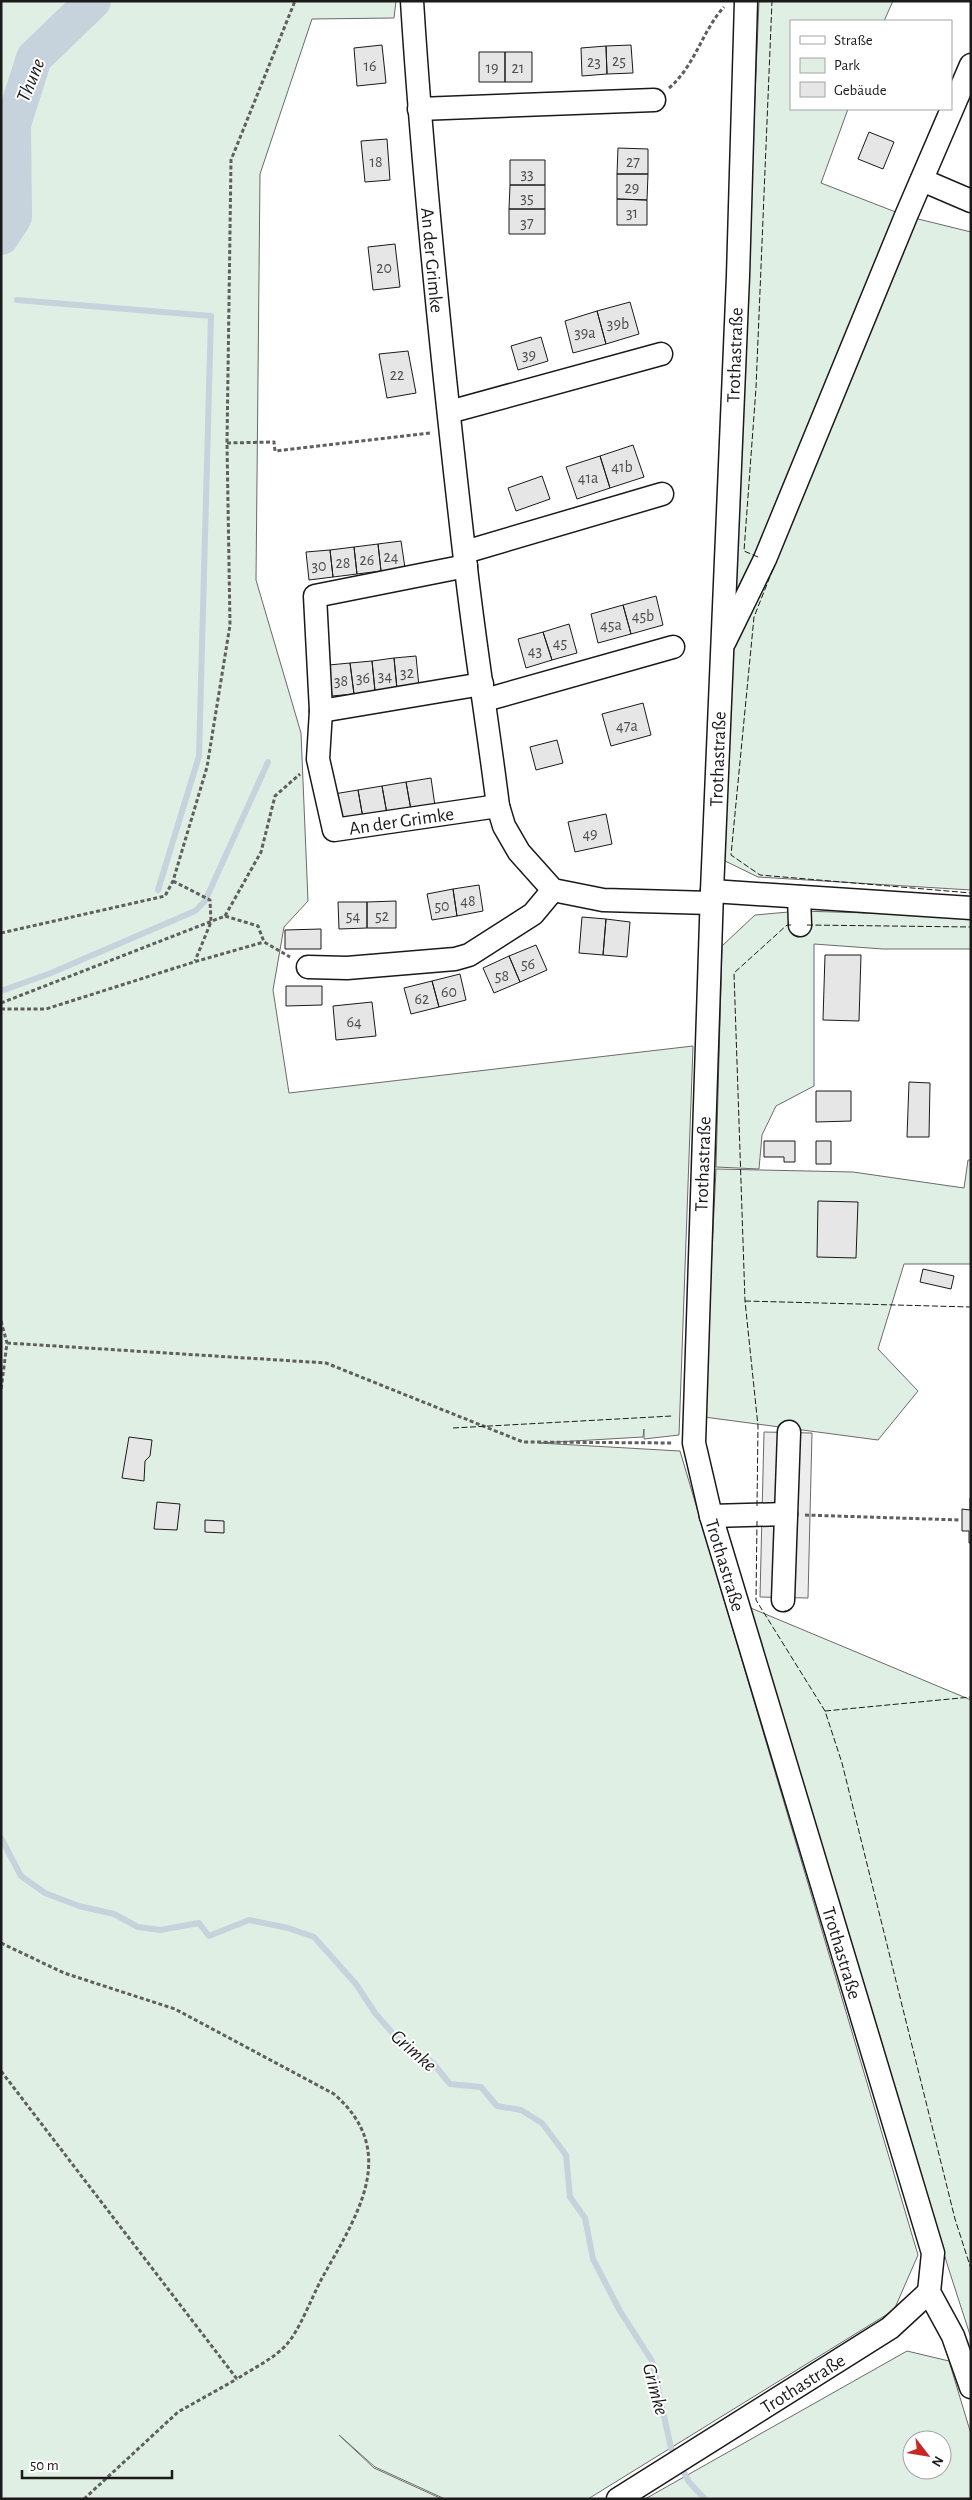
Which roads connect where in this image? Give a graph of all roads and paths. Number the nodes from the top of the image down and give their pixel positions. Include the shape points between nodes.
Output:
1 (296, 1) edge
2 (412, 1) edge
3 (738, 2) edge
4 (971, 65) edge
5 (654, 100) joint
6 (419, 109) junction
7 (952, 110) edge
8 (952, 110) edge
9 (922, 180) junction
10 (971, 201) edge
11 (661, 354) dead end
12 (450, 422) junction
13 (227, 443) junction
14 (662, 494) dead end
15 (465, 559) junction
16 (673, 647) dead end
17 (722, 648) junction
18 (484, 692) junction
19 (321, 711) junction
20 (318, 758) junction
21 (498, 806) junction
22 (173, 882) junction
23 (552, 890) junction
24 (712, 897) junction
25 (799, 897) junction
26 (971, 908) edge
27 (225, 916) junction
28 (211, 922) junction
29 (800, 925) dead end
30 (1, 933) edge
31 (264, 942) junction
32 (194, 962) junction
33 (308, 967) joint
34 (1, 1003) edge
35 (1, 1009) edge
36 (1, 1322) edge
37 (7, 1342) junction
38 (1, 1390) edge
39 (789, 1432) dead end
40 (694, 1444) junction
41 (786, 1514) junction
42 (711, 1516) junction
43 (960, 1520) dead end
44 (783, 1600) dead end
45 (1, 1943) edge
46 (1, 2071) edge
47 (929, 2292) junction
48 (237, 2379) junction
49 (971, 2387) edge
50 (84, 2499) edge
51 (618, 2499) edge

1 - 13 path via 231,160
2 - 6 street, An der Grimke
3 - 5 path via 713,19 677,81
3 - 17 street, Trothastraße via 738,276
4 - 8 street
5 - 6 street
6 - 12 street, An der Grimke
7 - 9 street
9 - 10 street
9 - 17 street via 765,559
11 - 12 street
12 - 13 path via 275,451 274,442
12 - 15 street, An der Grimke
13 - 22 path via 230,625 207,767
14 - 15 street, An der Grimke
15 - 18 street, An der Grimke
15 - 19 street, An der Grimke via 315,596
16 - 18 street
17 - 24 street, Trothastraße
18 - 19 street
18 - 21 street, An der Grimke
19 - 20 street, An der Grimke
20 - 21 street, An der Grimke via 334,830
20 - 27 path via 275,796 261,852
21 - 23 street, An der Grimke via 504,826 519,852
22 - 28 path via 210,900
22 - 30 path via 165,896
23 - 24 street via 603,900
23 - 33 street via 533,914 469,955 347,968
24 - 25 street
24 - 40 street, Trothastraße
25 - 26 street
25 - 29 street
27 - 28 path
27 - 31 path via 258,926
28 - 32 path
28 - 34 path
31 - 32 path
31 - 33 path
32 - 35 path via 46,1009
36 - 37 path
37 - 38 path
37 - 40 path via 326,1363 523,1442
39 - 41 street
40 - 42 street, Trothastraße
41 - 42 street
41 - 43 path
41 - 44 street
42 - 47 street, Trothastraße via 933,2254
45 - 48 path via 64,1973 175,2009 334,2094 349,2106 369,2146 368,2184 346,2236 288,2344
46 - 48 path
47 - 49 street via 953,2336
47 - 51 street, Trothastraße via 890,2328
48 - 50 path via 178,2412

